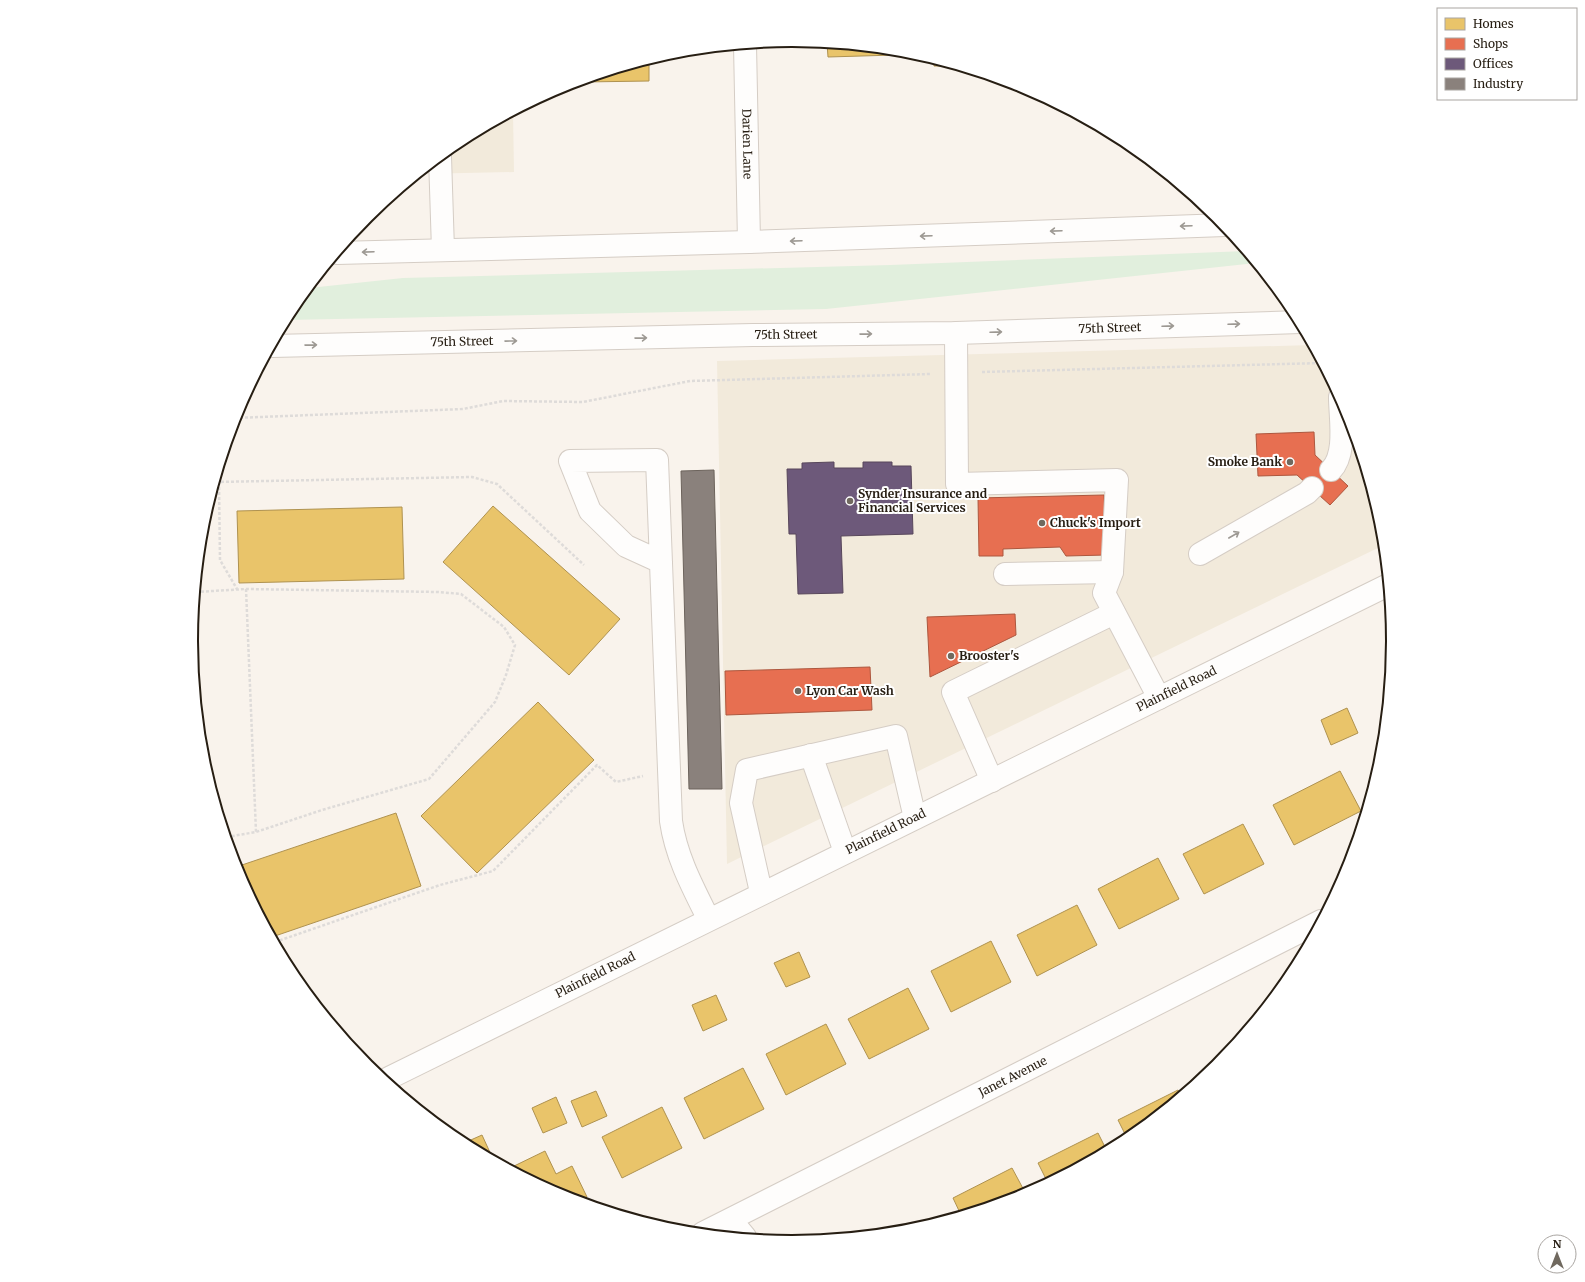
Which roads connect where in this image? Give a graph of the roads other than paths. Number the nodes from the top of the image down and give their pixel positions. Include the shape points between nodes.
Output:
1 (745, 49) edge
2 (440, 163) edge
3 (1217, 225) edge
4 (748, 242) junction
5 (443, 250) junction
6 (343, 253) edge
7 (1293, 322) edge
8 (956, 333) junction
9 (277, 346) edge
10 (1340, 412) edge
11 (1331, 470) dead end
12 (1312, 488) dead end
13 (1200, 554) dead end
14 (661, 562) junction
15 (1112, 572) junction
16 (1005, 574) dead end
17 (1383, 587) edge
18 (1114, 613) junction
19 (1159, 698) junction
20 (811, 755) junction
21 (992, 781) junction
22 (915, 818) junction
23 (845, 852) junction
24 (761, 892) junction
25 (708, 918) junction
26 (1314, 924) edge
27 (389, 1077) edge
28 (732, 1220) junction
29 (712, 1229) edge
30 (742, 1233) edge

1 - 4 main road, Darien Lane
2 - 5 main road
3 -> 4 main road
4 - 5 main road
5 -> 6 main road
8 -> 7 main road, 75th Street
9 -> 8 main road, 75th Street
8 - 15 main road via 957,484 1117,480
10 - 11 main road via 1341,451
13 -> 12 main road
14 - 14 main road via 626,546 590,511 570,461 657,460
14 - 25 main road via 671,821 682,867
15 - 16 main road
15 - 18 main road via 1104,593
17 - 19 main road, Plainfield Road
18 - 19 main road
18 - 21 main road via 953,692
19 - 21 main road, Plainfield Road
20 - 22 main road via 896,736
20 - 23 main road
20 - 24 main road via 747,770 741,803
21 - 22 main road, Plainfield Road
22 - 23 main road, Plainfield Road
23 - 24 main road, Plainfield Road
24 - 25 main road, Plainfield Road
25 - 27 main road, Plainfield Road
26 - 28 main road, Janet Avenue
28 - 29 main road, Janet Avenue
28 - 30 main road

